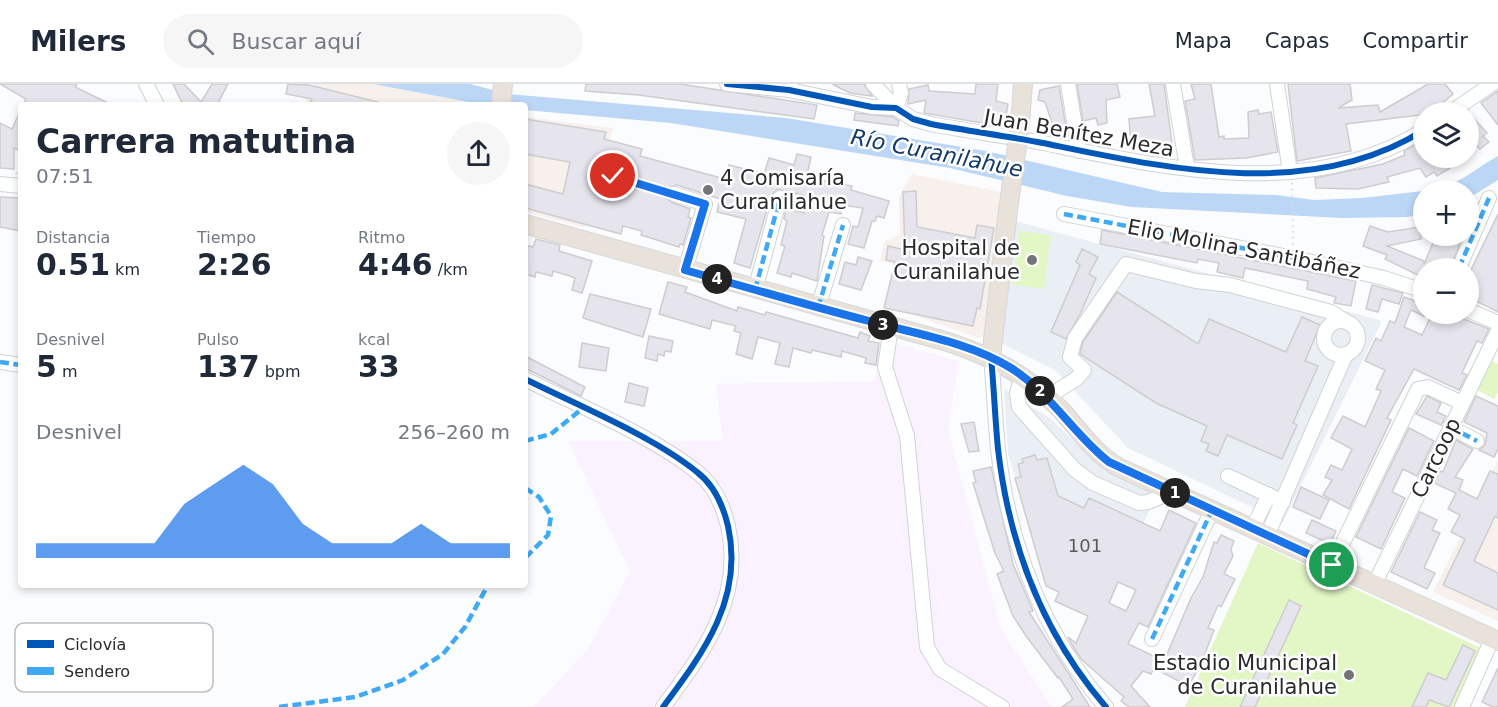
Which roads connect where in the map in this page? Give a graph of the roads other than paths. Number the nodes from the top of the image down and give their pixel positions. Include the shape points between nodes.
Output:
1 (146, 84) edge
2 (503, 84) edge
3 (727, 84) edge
4 (873, 84) edge
5 (899, 84) edge
6 (1023, 84) edge
7 (1068, 84) edge
8 (1173, 84) edge
9 (1277, 84) edge
10 (1492, 84) edge
11 (155, 102) edge
12 (501, 102) edge
13 (1466, 102) edge
14 (896, 108) junction
15 (1413, 135) edge
16 (1079, 151) junction
17 (1187, 168) junction
18 (1291, 178) junction
19 (0, 184) edge
20 (18, 186) edge
21 (674, 194) road end
22 (1489, 198) dead end
23 (801, 204) dead end
24 (1064, 214) dead end
25 (528, 225) edge
26 (843, 225) dead end
27 (1463, 258) edge
28 (685, 270) junction
29 (1413, 287) edge
30 (755, 290) junction
31 (819, 308) junction
32 (1479, 315) edge
33 (1498, 323) edge
34 (1350, 324) junction
35 (891, 327) junction
36 (1498, 331) edge
37 (1346, 354) junction
38 (991, 357) junction
39 (0, 362) edge
40 (18, 365) edge
41 (1022, 375) junction
42 (528, 381) edge
43 (1058, 391) dead end
44 (1462, 403) junction
45 (1450, 428) junction
46 (1477, 441) dead end
47 (1228, 476) dead end
48 (1172, 492) junction
49 (1269, 495) junction
50 (1283, 502) junction
51 (1212, 510) junction
52 (1260, 532) junction
53 (1332, 565) junction
54 (1374, 585) junction
55 (1152, 639) dead end
56 (1495, 640) edge
57 (663, 707) edge
58 (1002, 707) edge
59 (1106, 707) edge
60 (1462, 707) edge

1 - 11 street
2 - 12 main road
3 - 14 street, Juan Benítez Meza
4 - 14 street
5 - 14 street via 901,93
6 - 38 main road, bridge
7 - 16 street
8 - 17 street
9 - 18 street
10 - 13 street
14 - 16 street, Juan Benítez Meza via 931,124
15 - 18 street, Juan Benítez Meza via 1365,158
16 - 17 street, Juan Benítez Meza
17 - 18 street, Juan Benítez Meza
19 - 20 street
21 - 28 street via 705,204
22 - 27 street
23 - 30 street via 780,198
24 - 29 street, Elio Molina Santibáñez via 1294,258
25 - 28 main road
26 - 31 street
28 - 30 main road
30 - 31 main road
31 - 35 main road
32 - 33 street
34 - 37 street via 1357,332 1358,343
34 - 37 street via 1334,323 1325,336 1330,351
34 - 43 street via 1330,312 1230,285 1126,264 1075,338 1070,357 1084,370
35 - 38 main road
35 - 58 street via 885,367 907,436 927,647 940,669
36 - 44 street, Carcoop
37 - 50 street
38 - 41 main road
38 - 59 street via 998,451 1017,543 1042,611 1062,648
39 - 40 street
41 - 48 main road via 1101,456
41 - 48 street via 1017,393 1019,407 1075,470 1093,483 1139,503
42 - 57 street via 674,456 713,488 725,511 732,577 725,604 702,655
44 - 45 street, Carcoop
44 - 53 street via 1428,387 1418,389
45 - 46 street
45 - 54 street, Carcoop
47 - 49 street
48 - 51 main road
49 - 50 street
49 - 52 street
50 - 52 street
51 - 52 main road
51 - 55 street
52 - 53 main road
53 - 54 main road
54 - 56 main road
56 - 60 street

